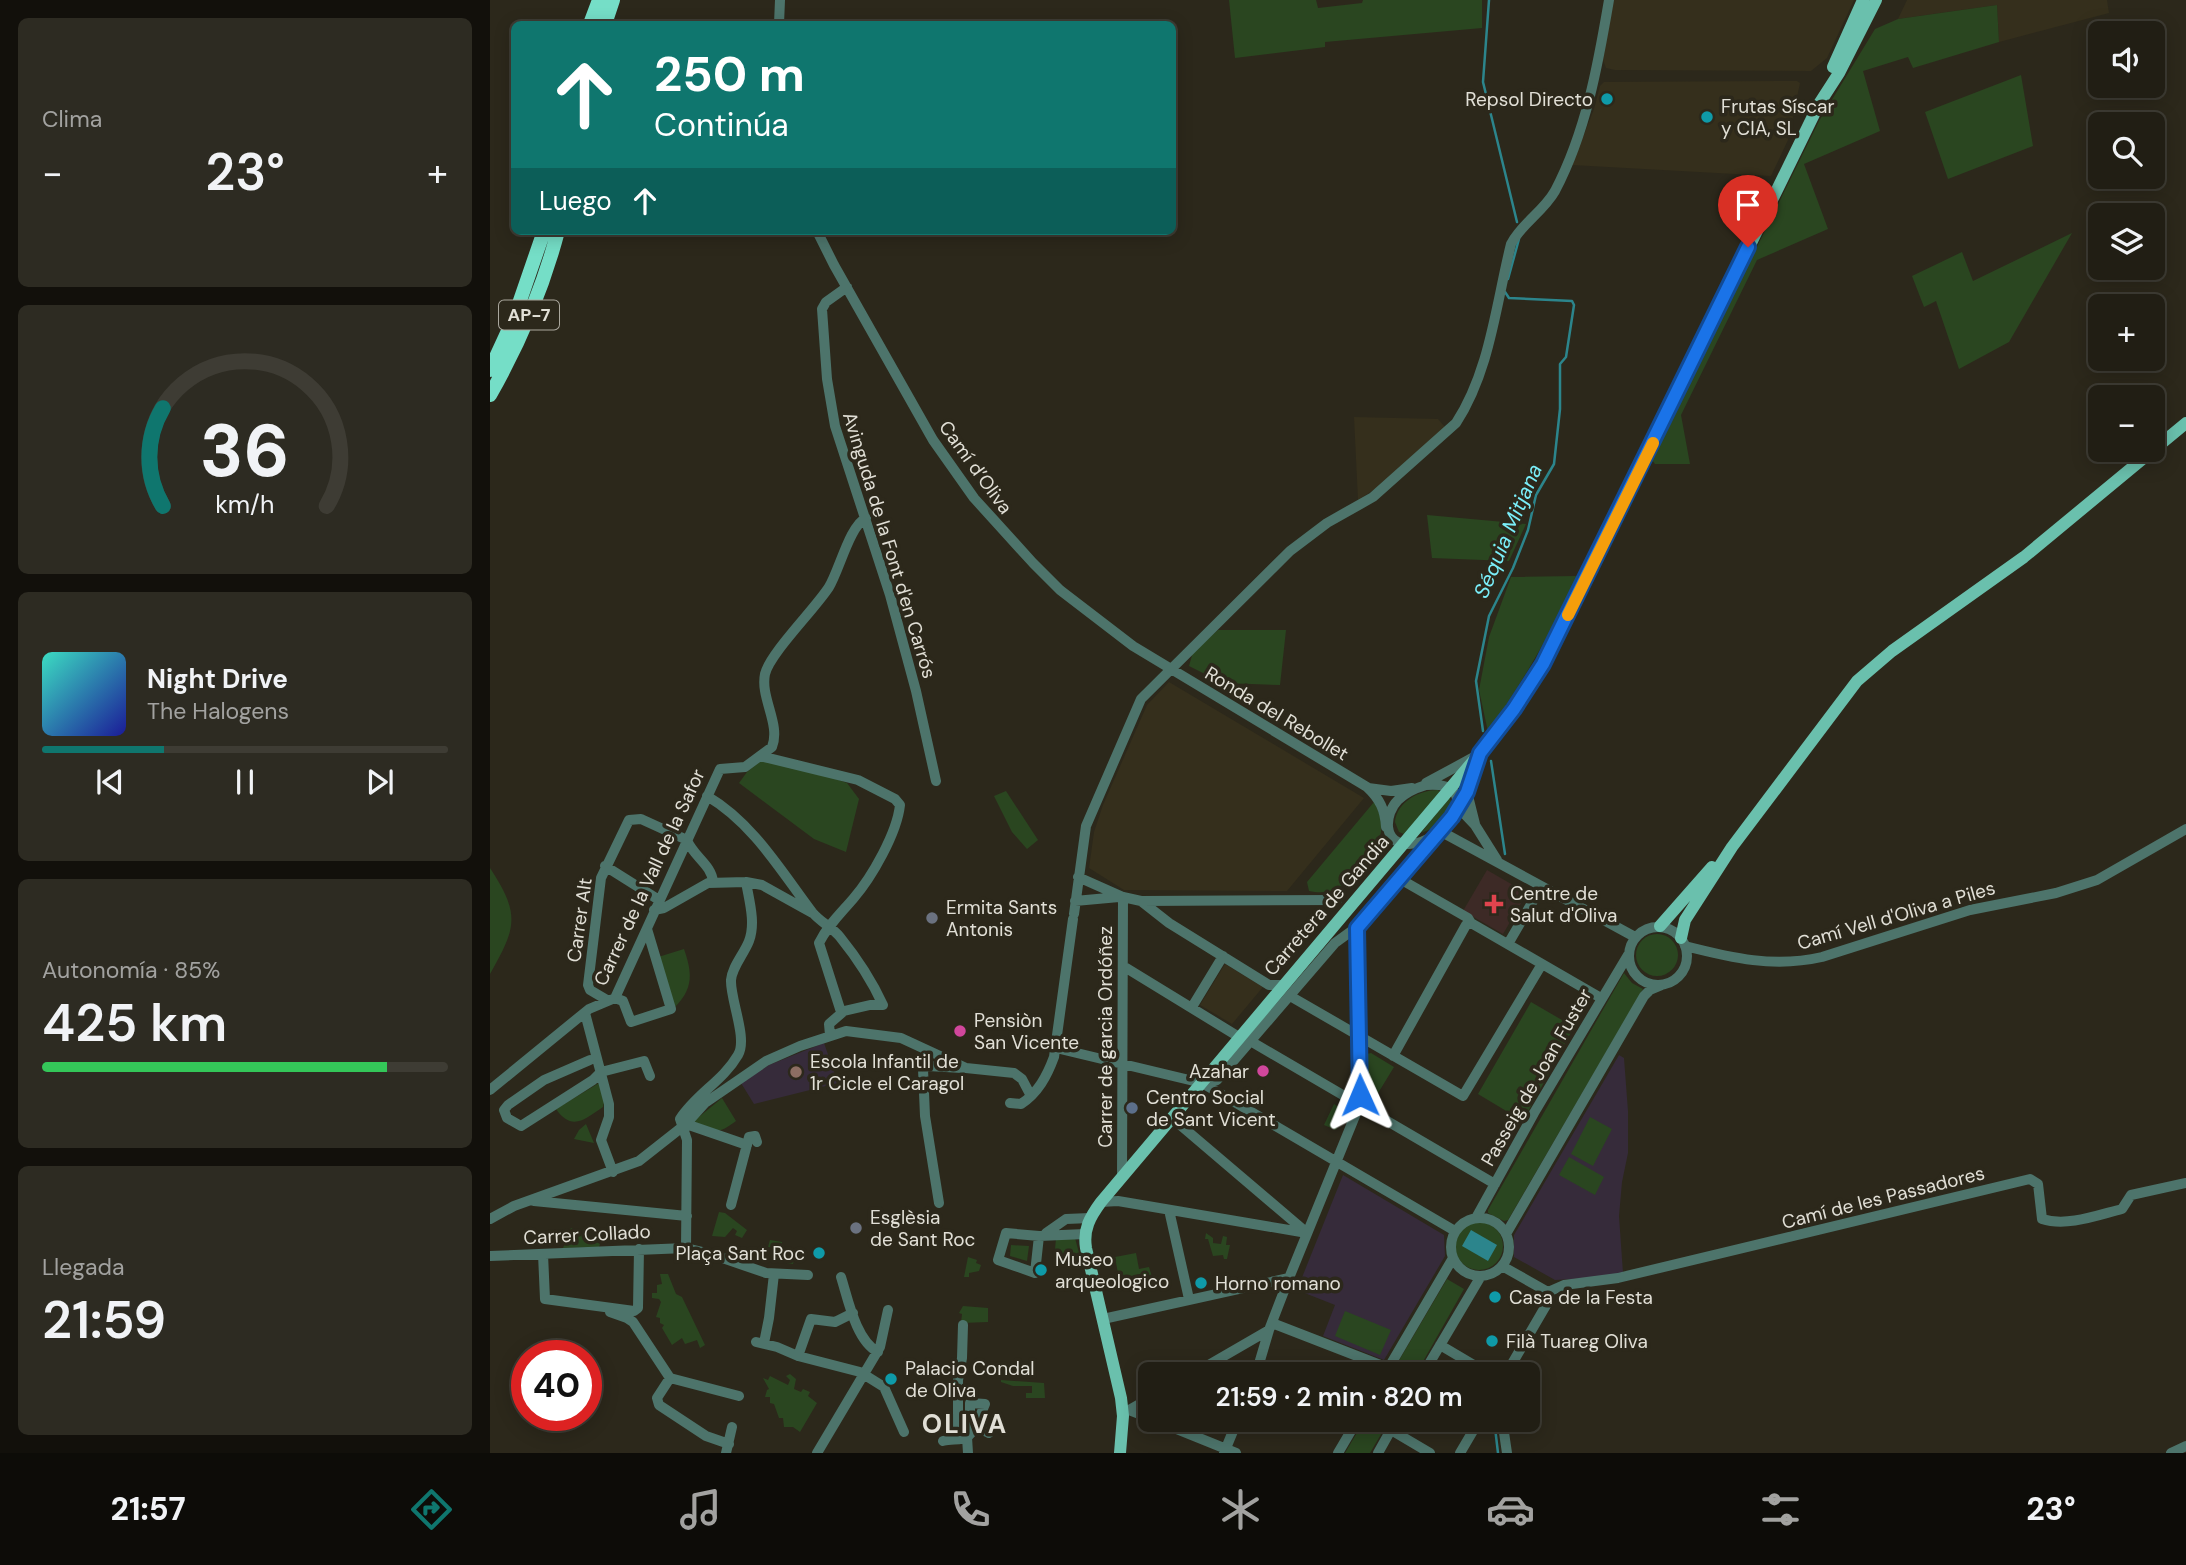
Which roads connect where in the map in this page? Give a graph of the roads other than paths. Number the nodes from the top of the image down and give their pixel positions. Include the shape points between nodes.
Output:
1 (599, 0) edge
2 (613, 0) edge
3 (780, 0) edge
4 (1609, 0) edge
5 (1863, 0) edge
6 (1876, 0) edge
7 (591, 21) edge
8 (606, 21) edge
9 (779, 21) edge
10 (1819, 104) junction
11 (543, 235) edge
12 (557, 235) edge
13 (819, 235) edge
14 (847, 287) junction
15 (490, 370) edge
16 (490, 395) edge
17 (2186, 423) edge
18 (866, 518) junction
19 (1169, 669) junction
20 (1480, 753) junction
21 (760, 757) junction
22 (936, 780) dead end
23 (1367, 787) junction
24 (1417, 788) junction
25 (1449, 789) junction
26 (1467, 792) junction
27 (707, 796) junction
28 (1458, 807) junction
29 (1475, 825) junction
30 (1387, 827) junction
31 (2186, 829) edge
32 (1440, 831) junction
33 (687, 840) junction
34 (1404, 844) junction
35 (1732, 847) junction
36 (605, 866) junction
37 (1507, 867) junction
38 (1078, 877) junction
39 (713, 882) junction
40 (746, 882) junction
41 (1407, 883) dead end
42 (1541, 887) junction
43 (661, 895) junction
44 (1123, 897) junction
45 (1337, 900) dead end
46 (1076, 901) junction
47 (1141, 901) junction
48 (673, 902) junction
49 (654, 910) junction
50 (814, 914) junction
51 (1471, 923) junction
52 (830, 926) junction
53 (1660, 926) junction
54 (1357, 928) junction
55 (647, 929) junction
56 (1635, 937) junction
57 (1683, 942) junction
58 (1508, 944) junction
59 (1628, 954) junction
60 (1223, 956) junction
61 (1542, 964) junction
62 (1123, 966) junction
63 (1662, 985) junction
64 (1287, 990) junction
65 (1601, 998) junction
66 (611, 999) junction
67 (1192, 1007) junction
68 (841, 1012) junction
69 (585, 1013) junction
70 (830, 1035) junction
71 (1358, 1035) junction
72 (1246, 1039) junction
73 (1056, 1048) junction
74 (1393, 1056) junction
75 (590, 1060) dead end
76 (1122, 1063) junction
77 (966, 1068) junction
78 (601, 1072) junction
79 (650, 1076) dead end
80 (1207, 1085) junction
81 (490, 1090) edge
82 (1031, 1096) junction
83 (1010, 1103) dead end
84 (1359, 1106) junction
85 (1172, 1118) junction
86 (685, 1125) junction
87 (1337, 1162) junction
88 (613, 1172) junction
89 (1122, 1177) junction
90 (2186, 1183) edge
91 (1495, 1184) junction
92 (529, 1201) junction
93 (1101, 1202) junction
94 (939, 1203) dead end
95 (731, 1205) dead end
96 (1169, 1210) junction
97 (1285, 1214) junction
98 (687, 1216) junction
99 (1090, 1218) junction
100 (1476, 1218) junction
101 (490, 1219) edge
102 (1070, 1219) junction
103 (1278, 1228) junction
104 (1455, 1231) junction
105 (1307, 1233) junction
106 (1080, 1234) junction
107 (1506, 1234) junction
108 (1042, 1235) junction
109 (686, 1248) junction
110 (639, 1249) junction
111 (544, 1254) junction
112 (490, 1256) edge
113 (1453, 1258) junction
114 (1502, 1266) junction
115 (774, 1274) junction
116 (808, 1275) dead end
117 (1481, 1276) junction
118 (841, 1277) dead end
119 (1289, 1278) junction
120 (1548, 1292) junction
121 (1189, 1299) junction
122 (601, 1307) junction
123 (888, 1310) dead end
124 (853, 1313) junction
125 (1103, 1319) junction
126 (963, 1325) dead end
127 (1271, 1326) junction
128 (1440, 1345) junction
129 (878, 1352) junction
130 (798, 1356) junction
131 (1212, 1362) edge
132 (1260, 1362) edge
133 (1363, 1362) edge
134 (1391, 1362) edge
135 (1430, 1362) edge
136 (1469, 1362) edge
137 (1513, 1362) edge
138 (864, 1375) junction
139 (670, 1378) junction
140 (739, 1396) dead end
141 (1138, 1404) edge
142 (1126, 1411) junction
143 (1138, 1415) edge
144 (732, 1427) dead end
145 (904, 1432) dead end
146 (1181, 1432) edge
147 (1233, 1432) edge
148 (1350, 1432) edge
149 (1390, 1432) edge
150 (1394, 1432) edge
151 (1472, 1432) edge
152 (1504, 1432) edge
153 (989, 1433) dead end
154 (967, 1437) junction
155 (2186, 1446) edge
156 (727, 1448) edge
157 (1225, 1451) edge
158 (817, 1453) edge
159 (968, 1453) edge
160 (1120, 1453) edge
161 (1236, 1453) edge
162 (1338, 1453) edge
163 (1378, 1453) edge
164 (1430, 1453) edge
165 (1460, 1453) edge
166 (1507, 1453) edge
167 (2171, 1453) edge

1 - 7 highway
2 - 8 highway
3 - 9 street
4 - 19 street via 1588,107 1555,190 1511,244 1475,392 1456,423 1373,497 1290,551
5 - 10 main road
6 - 10 main road
10 - 20 main road, Carretera de Gandia via 1553,645 1519,702
11 - 15 highway, AP-7
12 - 16 highway, AP-7 via 533,306
13 - 14 street, Camí d’Oliva
14 - 18 street, Avinguda de la Font d'en Carrós via 826,302 822,315 832,412
14 - 19 street, Camí d’Oliva via 933,440 999,528 1069,597
17 - 35 main road via 2024,557 1862,676
18 - 21 street via 858,523 825,593 767,668 765,692 775,739
18 - 22 street, Avinguda de la Font d'en Carrós via 907,657
19 - 23 street, Ronda del Rebollet
19 - 38 street via 1136,707 1091,812
20 - 24 street
20 - 25 main road, Carretera de Gandia
20 - 26 street, Carretera de Gandia
21 - 27 street, Carrer de la Vall de la Safor via 745,767 720,769
21 - 52 street via 858,780 899,803 885,849 856,896
23 - 24 street, Ronda del Rebollet via 1391,791
23 - 30 street, Ronda del Rebollet via 1384,809
24 - 25 street, Ronda del Rebollet via 1436,785
24 - 30 street via 1397,800
25 - 28 street
25 - 34 main road, Carretera de Gandia
26 - 28 street, Carretera de Gandia
26 - 29 street
27 - 33 street, Carrer de la Vall de la Safor
27 - 50 street via 750,832
28 - 29 street
28 - 32 street, Carretera de Gandia
29 - 37 street via 1493,855
30 - 34 street
31 - 57 street, Camí Vell d'Oliva a Piles via 2097,880 2056,894 1958,913 1822,957 1799,962 1750,961
32 - 34 street
32 - 37 street
32 - 54 street, Carretera de Gandia
33 - 36 street, Carrer Alt via 632,818
33 - 39 street via 711,872
33 - 43 street, Carrer de la Vall de la Safor
34 - 64 main road, Carretera de Gandia
35 - 53 main road
35 - 57 main road via 1685,920
36 - 43 street
36 - 66 street, Carrer Alt via 588,985
37 - 42 street
38 - 44 street
38 - 46 street
39 - 40 street
39 - 48 street
40 - 50 street via 762,885
40 - 86 street via 749,941 731,979 739,1054 689,1107 680,1119
41 - 51 street
42 - 56 street
42 - 58 street
43 - 48 street
43 - 49 street, Carrer de la Vall de la Safor
44 - 46 street
44 - 47 street
44 - 62 street, Carrer de garcia Ordóñez
45 - 47 street
46 - 73 street
47 - 60 street
48 - 49 street
49 - 55 street, Carrer de la Vall de la Safor
50 - 52 street
51 - 58 street
51 - 74 street
52 - 68 street via 819,944
52 - 68 street via 869,978 883,1006
53 - 56 street
53 - 57 street via 1675,932
54 - 64 street, Carretera de Gandia
54 - 71 street
55 - 66 street, Carrer de la Vall de la Safor
55 - 66 street via 671,1009 631,1022 623,1001
56 - 59 street
57 - 63 street via 1687,954 1683,971
58 - 61 street
59 - 63 street via 1638,978
59 - 65 street, Passeig de Joan Fuster
60 - 64 street via 1269,985
60 - 67 street
61 - 65 street
61 - 74 street via 1463,1096
62 - 67 street
62 - 76 street, Carrer de garcia Ordóñez
63 - 107 street via 1644,996
64 - 71 street
64 - 72 main road, Carretera de Gandia
65 - 91 street, Passeig de Joan Fuster
66 - 69 street, Carrer de la Vall de la Safor
67 - 72 street
68 - 70 street via 829,1024
69 - 78 street
69 - 81 street, Carrer de la Vall de la Safor
70 - 77 street via 850,1031 901,1038
70 - 86 street via 766,1061 705,1103
71 - 74 street
71 - 84 street
72 - 80 main road, Carretera de Gandia
72 - 84 street
73 - 76 street
73 - 82 street via 1047,1074
75 - 78 street via 544,1080 519,1097 505,1108 507,1118 521,1126
76 - 80 street
76 - 89 street, Carrer de garcia Ordóñez
77 - 82 street via 1016,1074
77 - 94 street via 923,1069
78 - 79 street via 644,1061
78 - 88 street via 610,1109 601,1140
80 - 85 main road, Carretera de Gandia
80 - 87 street
82 - 83 street via 1021,1104
84 - 87 street
84 - 91 street
85 - 89 main road, Carretera de Gandia
85 - 97 street
86 - 88 street via 646,1156
86 - 95 street via 752,1144
86 - 98 street
87 - 104 street
87 - 105 street
88 - 92 street
89 - 93 main road, Carretera de Gandia
90 - 120 street, Camí de les Passadores via 2131,1195 2122,1209 2046,1221 2040,1216 2038,1184 2030,1178
91 - 100 street, Passeig de Joan Fuster
92 - 98 street
92 - 101 street
93 - 96 street
93 - 99 main road, Carretera de Gandia
96 - 103 street
96 - 121 street
97 - 103 street
97 - 105 street
98 - 109 street
99 - 102 street
99 - 106 main road, Carretera de Gandia
100 - 104 street
100 - 107 street via 1496,1223
102 - 106 street
102 - 108 street
103 - 105 street
104 - 113 street
105 - 119 street
106 - 108 street
106 - 125 main road
107 - 114 street via 1508,1251
108 - 108 street via 1035,1273 998,1260 1006,1233
109 - 110 street, Carrer Collado
109 - 115 street, Carrer Collado
110 - 111 street, Carrer Collado
110 - 122 street via 638,1308
111 - 112 street, Carrer Collado
111 - 122 street via 545,1299
113 - 117 street via 1466,1272
113 - 134 street
114 - 117 street
114 - 120 street
115 - 116 street, Carrer Collado
115 - 130 street via 769,1318 760,1342
117 - 128 street
118 - 124 street
119 - 121 street
119 - 127 street
120 - 137 street via 1548,1302
121 - 125 street
122 - 139 street via 633,1322
123 - 129 street
124 - 129 street via 866,1342
124 - 130 street via 835,1322 811,1319
125 - 142 main road
126 - 154 street via 958,1429 946,1440
127 - 131 street
127 - 132 street
127 - 133 street
128 - 135 street
128 - 136 street
129 - 138 street
130 - 138 street
138 - 145 street via 884,1387
138 - 158 street
139 - 140 street
139 - 156 street via 657,1398 659,1405
141 - 142 street
142 - 143 street
142 - 160 main road
144 - 156 street
146 - 157 street
147 - 157 street
148 - 162 street
149 - 163 street
150 - 164 street
151 - 165 street
152 - 166 street
153 - 154 street via 975,1425
154 - 159 street
155 - 167 street
157 - 161 street

